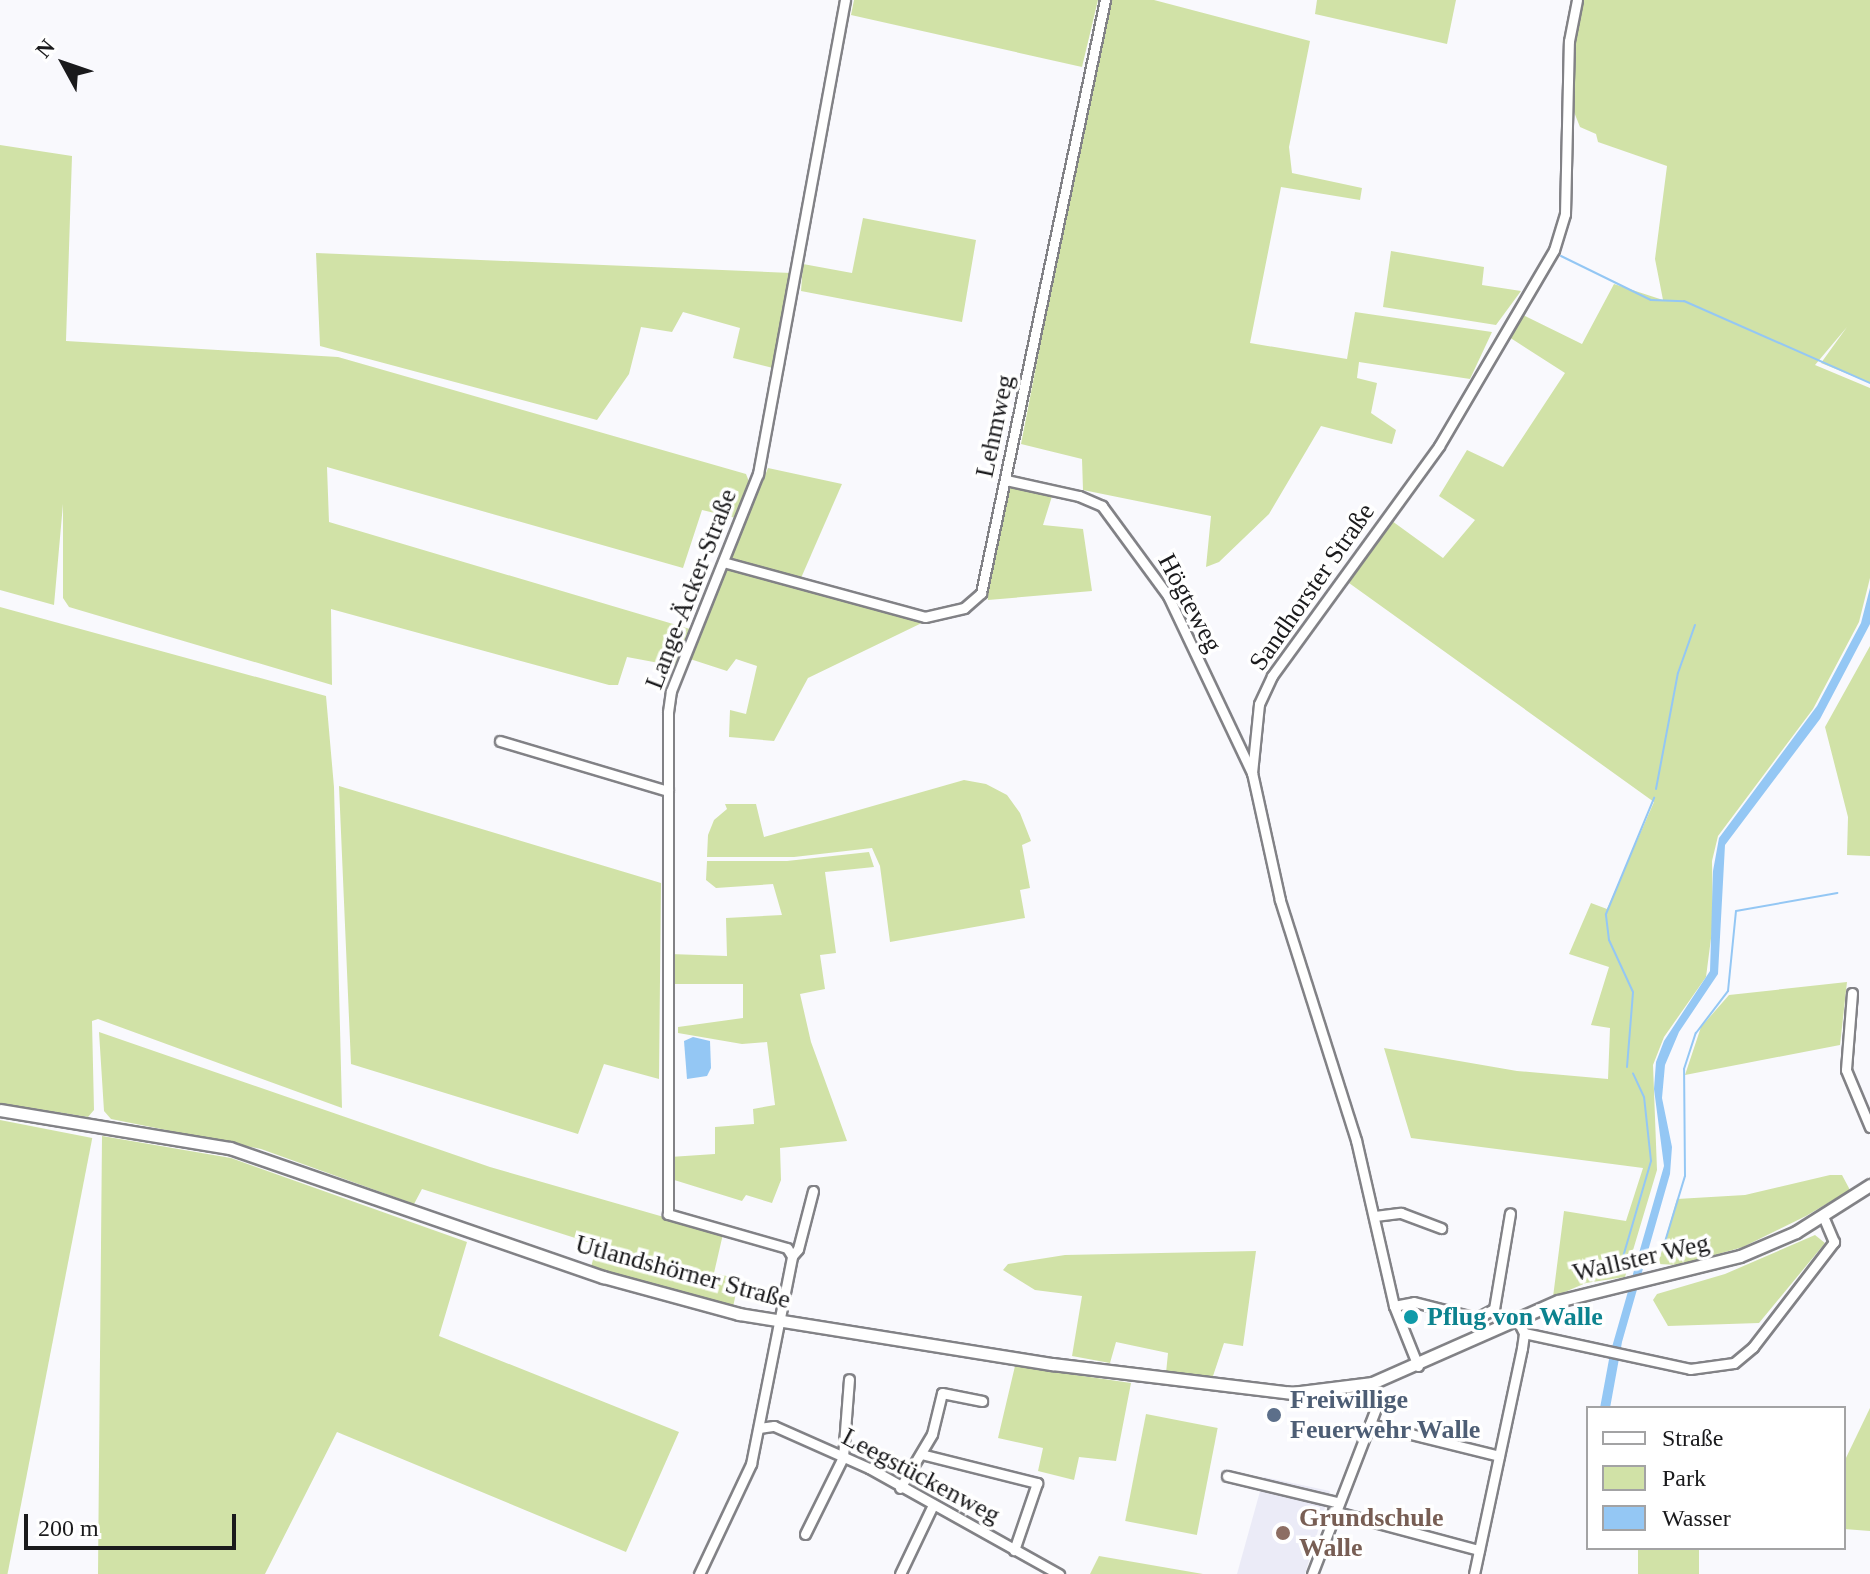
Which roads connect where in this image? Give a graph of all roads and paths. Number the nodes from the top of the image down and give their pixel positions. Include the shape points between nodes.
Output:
1 (845, 0) edge
2 (1105, 0) edge
3 (1577, 0) edge
4 (1006, 480) junction
5 (723, 562) junction
6 (500, 741) dead end
7 (1252, 773) junction
8 (668, 791) junction
9 (1852, 993) dead end
10 (0, 1110) edge
11 (1870, 1127) edge
12 (1870, 1185) edge
13 (813, 1191) dead end
14 (1510, 1213) dead end
15 (1375, 1216) junction
16 (1823, 1216) junction
17 (1441, 1228) dead end
18 (792, 1256) junction
19 (1394, 1306) junction
20 (1516, 1317) junction
21 (778, 1321) junction
22 (1524, 1333) junction
23 (1418, 1366) junction
24 (849, 1379) dead end
25 (1372, 1383) junction
26 (982, 1401) dead end
27 (1370, 1424) junction
28 (759, 1428) junction
29 (921, 1454) junction
30 (1499, 1456) junction
31 (843, 1457) junction
32 (1227, 1476) dead end
33 (900, 1488) junction
34 (1334, 1506) junction
35 (932, 1507) junction
36 (805, 1534) dead end
37 (1014, 1550) junction
38 (1479, 1550) junction
39 (699, 1574) edge
40 (900, 1574) edge
41 (1059, 1574) edge
42 (1312, 1574) edge
43 (1474, 1574) edge

1 - 5 street, Lange-Äcker-Straße via 762,458
2 - 4 street, Lehmweg
3 - 7 street, Sandhorster Straße via 1569,41 1565,214 1554,250 1439,446 1272,676 1259,704
4 - 5 street, Lehmweg via 985,580 976,599 964,608 925,617
4 - 7 street, Högteweg via 1102,506 1168,596
5 - 8 street, Lange-Äcker-Straße via 671,691
6 - 8 street
7 - 15 street, Sandhorster Straße via 1280,900
8 - 18 street, Lange-Äcker-Straße via 668,1214 787,1248
9 - 11 street via 1846,1070
10 - 21 street, Utlandshörner Straße via 230,1148 603,1277
12 - 16 street, Wallster Weg
13 - 18 street
14 - 19 street via 1494,1309 1477,1318 1414,1302
15 - 17 street via 1401,1213
15 - 19 street, Sandhorster Straße
16 - 20 street, Wallster Weg via 1740,1256
16 - 22 street via 1834,1242 1745,1355 1704,1369
18 - 21 street
19 - 23 street, Sandhorster Straße
20 - 22 street
20 - 23 street, Wallster Weg
21 - 25 street, Utlandshörner Straße via 1244,1390 1312,1393
21 - 28 street
22 - 30 street
23 - 25 street, Wallster Weg
24 - 31 street
25 - 27 street via 1376,1408
26 - 29 street via 942,1393
27 - 30 street
27 - 34 street
28 - 31 street, Leegstückenweg via 774,1426
28 - 39 street via 740,1497
29 - 33 street
29 - 37 street via 1037,1483
30 - 38 street
31 - 33 street, Leegstückenweg
31 - 36 street
32 - 34 street
33 - 35 street, Leegstückenweg
34 - 38 street
34 - 42 street
35 - 37 street, Leegstückenweg
35 - 40 street
37 - 41 street, Leegstückenweg
38 - 43 street

